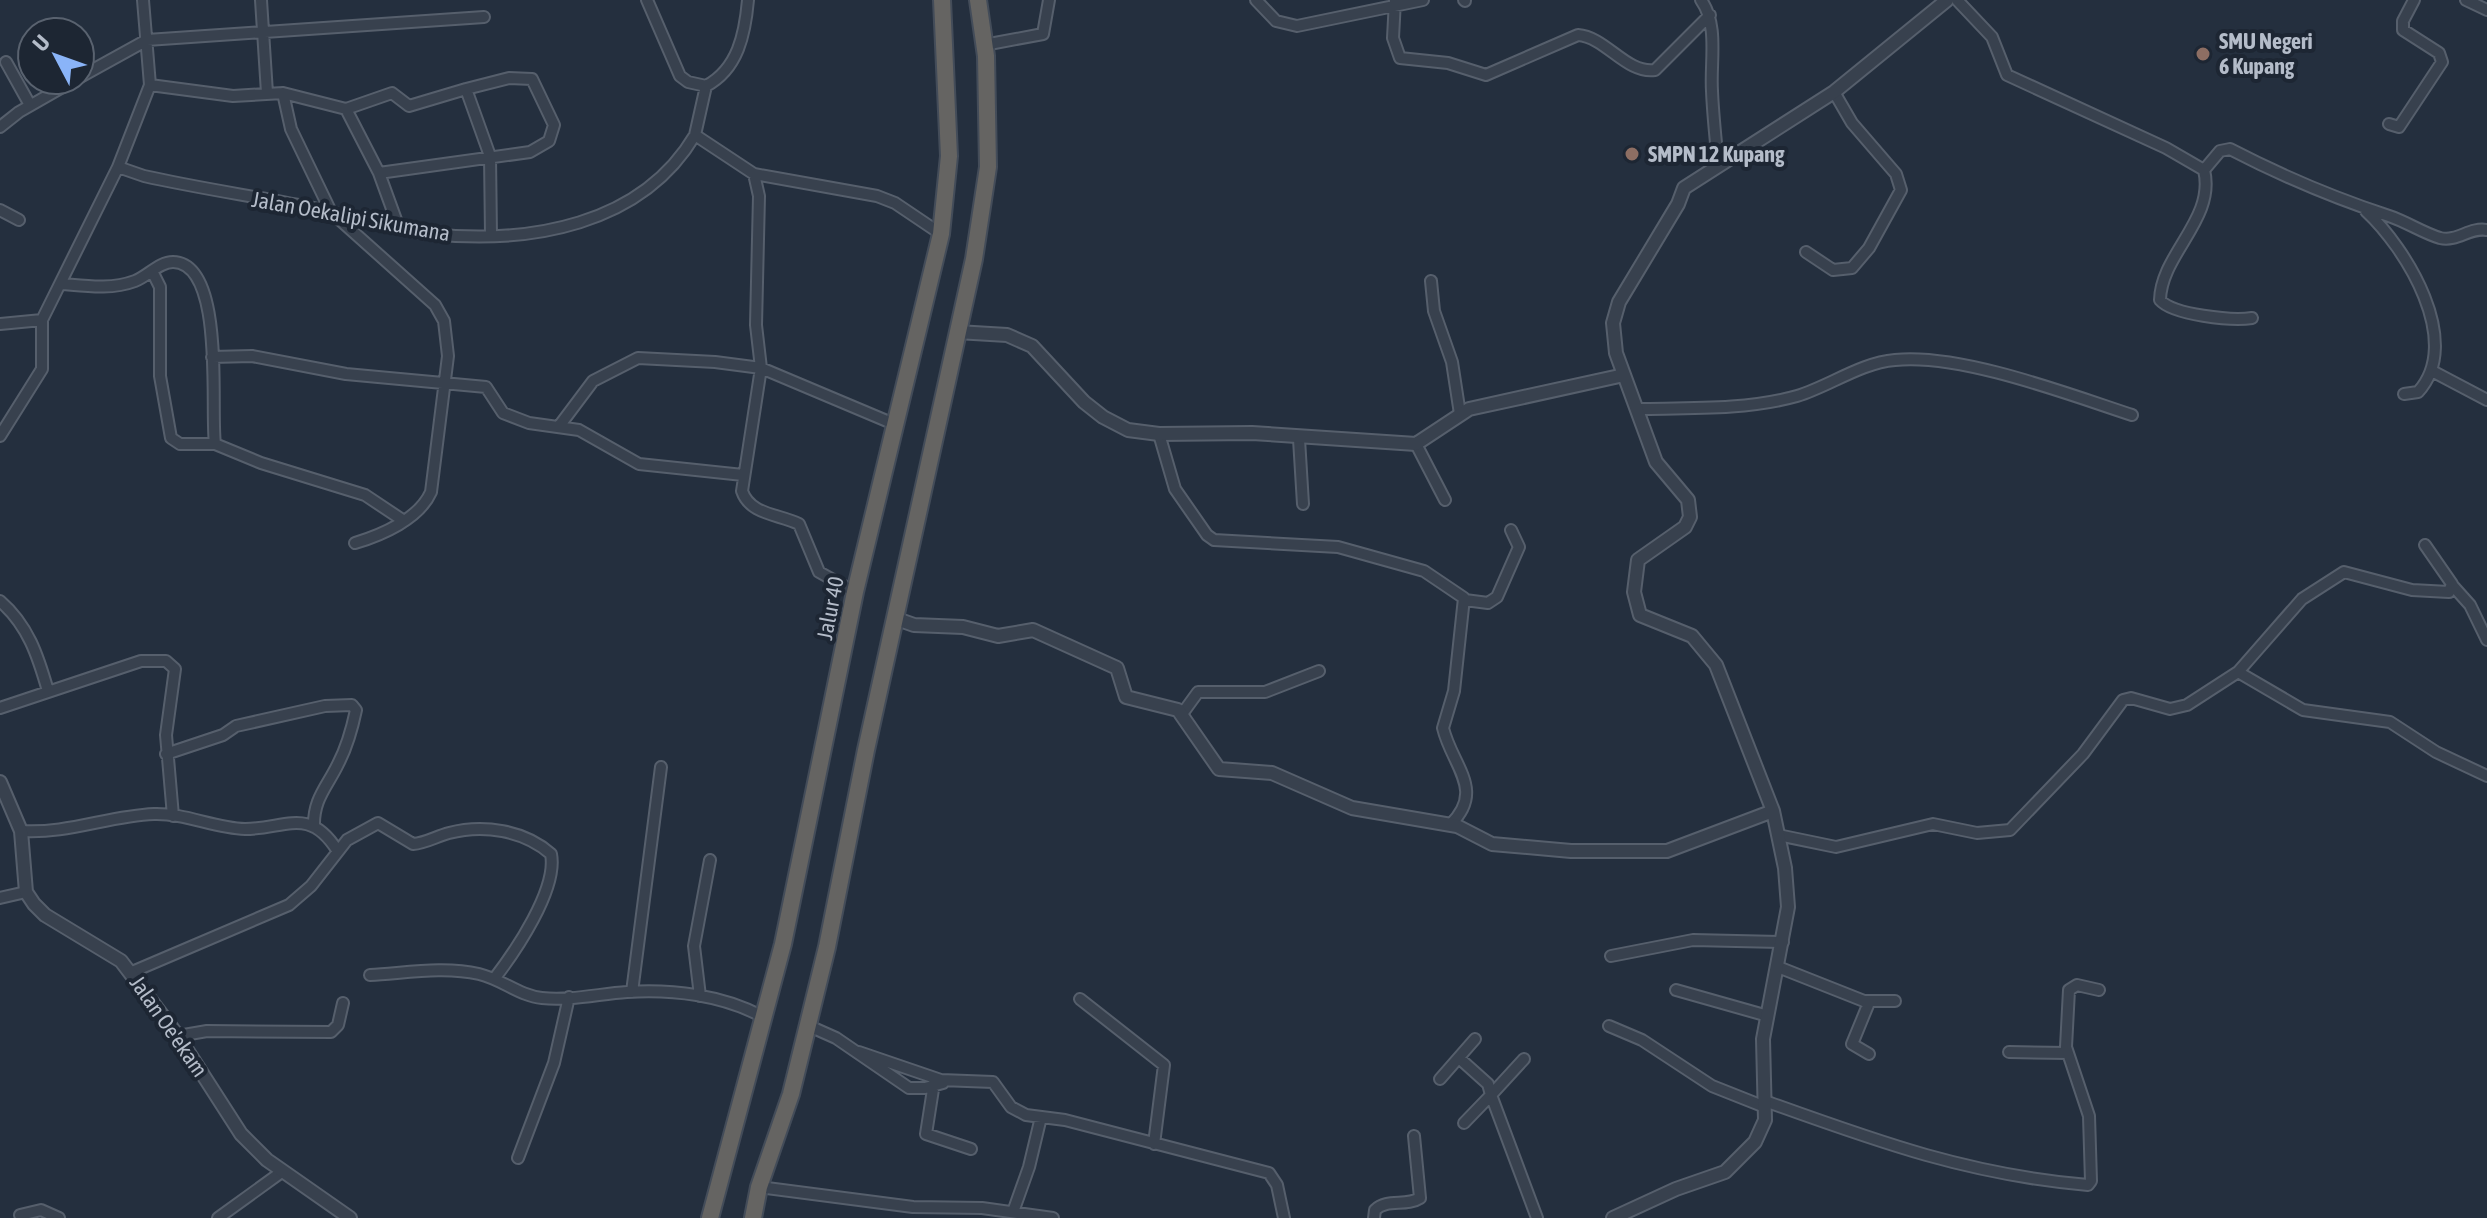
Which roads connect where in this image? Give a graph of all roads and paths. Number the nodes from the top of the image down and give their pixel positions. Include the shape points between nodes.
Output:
1 (143, 0) edge
2 (261, 0) edge
3 (647, 0) edge
4 (748, 0) edge
5 (942, 0) edge
6 (978, 0) edge
7 (1049, 0) edge
8 (1256, 0) edge
9 (1423, 0) edge
10 (1701, 0) edge
11 (1947, 0) edge
12 (1957, 0) edge
13 (2414, 0) edge
14 (2466, 0) edge
15 (1395, 2) edge
16 (2487, 10) edge
17 (1710, 15) junction
18 (484, 17) dead end
19 (264, 30) junction
20 (147, 40) junction
21 (984, 45) junction
22 (6, 62) dead end
23 (96, 68) edge
24 (150, 85) junction
25 (706, 86) junction
26 (466, 89) junction
27 (1834, 92) junction
28 (267, 93) junction
29 (283, 93) junction
30 (46, 96) edge
31 (30, 105) junction
32 (346, 109) junction
33 (2389, 124) dead end
34 (0, 127) edge
35 (695, 135) junction
36 (490, 156) junction
37 (1718, 165) junction
38 (118, 167) junction
39 (2204, 170) junction
40 (379, 173) junction
41 (754, 174) junction
42 (0, 210) edge
43 (2364, 210) junction
44 (331, 212) junction
45 (19, 220) dead end
46 (399, 228) junction
47 (2487, 230) edge
48 (941, 234) junction
49 (491, 235) junction
50 (1806, 252) dead end
51 (152, 271) junction
52 (1431, 281) dead end
53 (62, 284) junction
54 (2252, 318) dead end
55 (42, 320) junction
56 (0, 324) edge
57 (957, 332) junction
58 (212, 357) junction
59 (761, 368) junction
60 (2432, 371) junction
61 (1624, 375) junction
62 (445, 385) junction
63 (2404, 394) dead end
64 (2487, 400) edge
65 (1639, 409) junction
66 (1460, 414) junction
67 (2132, 415) dead end
68 (894, 424) junction
69 (560, 425) junction
70 (1159, 434) junction
71 (0, 436) edge
72 (1299, 439) junction
73 (215, 444) junction
74 (1416, 444) junction
75 (743, 475) junction
76 (1445, 500) dead end
77 (1303, 504) dead end
78 (404, 521) junction
79 (1511, 530) dead end
80 (355, 543) dead end
81 (2425, 545) dead end
82 (2453, 586) junction
83 (855, 592) junction
84 (1465, 600) junction
85 (0, 601) edge
86 (897, 619) junction
87 (2487, 640) edge
88 (1319, 671) dead end
89 (2238, 672) junction
90 (48, 691) junction
91 (0, 708) edge
92 (1182, 714) junction
93 (166, 754) junction
94 (661, 767) dead end
95 (2487, 776) edge
96 (0, 782) edge
97 (1773, 811) junction
98 (173, 816) junction
99 (1450, 825) junction
100 (314, 827) junction
101 (21, 831) junction
102 (1778, 835) junction
103 (337, 850) junction
104 (710, 860) dead end
105 (26, 892) junction
106 (0, 898) edge
107 (1783, 942) junction
108 (1611, 956) dead end
109 (1778, 967) junction
110 (132, 972) junction
111 (370, 975) dead end
112 (494, 979) junction
113 (1676, 990) dead end
114 (2099, 990) dead end
115 (632, 992) junction
116 (700, 996) junction
117 (569, 997) junction
118 (1080, 999) dead end
119 (1864, 1001) junction
120 (1895, 1001) dead end
121 (343, 1003) dead end
122 (1768, 1016) junction
123 (763, 1017) junction
124 (809, 1026) junction
125 (1609, 1026) dead end
126 (178, 1036) junction
127 (1475, 1039) dead end
128 (859, 1052) junction
129 (2009, 1052) dead end
130 (2068, 1053) junction
131 (1869, 1054) dead end
132 (1459, 1058) junction
133 (1524, 1059) dead end
134 (1440, 1079) dead end
135 (965, 1080) junction
136 (934, 1083) junction
137 (1491, 1095) junction
138 (1765, 1104) junction
139 (1041, 1117) junction
140 (1464, 1123) dead end
141 (1414, 1136) dead end
142 (1154, 1144) junction
143 (971, 1149) dead end
144 (518, 1158) dead end
145 (283, 1171) junction
146 (759, 1187) junction
147 (1013, 1212) junction
148 (20, 1215) dead end
149 (59, 1218) edge
150 (218, 1218) edge
151 (350, 1218) edge
152 (710, 1218) edge
153 (753, 1218) edge
154 (1053, 1218) edge
155 (1284, 1218) edge
156 (1374, 1218) edge
157 (1537, 1218) edge
158 (1613, 1218) edge

1 - 20 street
2 - 19 street
3 - 25 street via 680,76
4 - 25 street via 735,60
5 - 48 highway, Jalur 40 via 949,156
6 - 21 highway
7 - 21 street via 1043,34
8 - 15 street via 1276,21 1297,26
9 - 15 street
10 - 17 street
11 - 27 street
12 - 39 street via 1992,37 2007,75
13 - 33 street via 2403,30 2439,53 2442,62 2399,127
14 - 16 street
15 - 17 street via 1393,38 1400,58 1448,63 1486,75 1578,35 1592,38 1633,65 1655,70
17 - 37 street
18 - 19 street
19 - 20 street
19 - 28 street
20 - 23 street
20 - 24 street
21 - 57 highway via 988,167
22 - 31 street
24 - 28 street via 233,96
24 - 38 street
25 - 35 street
26 - 32 street via 409,106 392,93
26 - 36 street
26 - 36 street via 509,78 532,79 554,125 543,147
27 - 37 street
27 - 50 street via 1852,123 1896,174 1901,190 1852,268 1833,270
28 - 29 street
29 - 32 street
29 - 44 street via 291,129
30 - 31 street
31 - 34 street
32 - 40 street
35 - 41 street
35 - 49 street, Jalan Oekalipi Sikumana via 672,168 623,206 593,221
36 - 40 street
36 - 49 street
37 - 61 street via 1684,188 1615,309 1616,353
38 - 44 street, Jalan Oekalipi Sikumana via 226,195
38 - 53 street
39 - 43 street via 2220,151 2230,149
39 - 54 street via 2205,188 2193,228 2167,271 2160,300 2167,307 2210,316
40 - 46 street
41 - 48 street via 877,196
41 - 59 street via 759,196 756,325
42 - 45 street
43 - 47 street via 2446,239 2473,228
43 - 60 street via 2388,235 2419,287 2437,340
44 - 46 street, Jalan Oekalipi Sikumana
44 - 62 street via 435,305 447,337
46 - 49 street, Jalan Oekalipi Sikumana
48 - 68 highway, Jalur 40
51 - 53 street via 115,287
51 - 58 street via 176,262 195,275 205,296
51 - 73 street via 162,301 160,376 171,438 180,444
52 - 66 street
53 - 55 street
55 - 56 street
55 - 71 street via 42,369
57 - 70 street via 1007,335 1032,346 1103,417 1128,430
57 - 86 highway
58 - 62 street via 252,356
58 - 73 street
59 - 68 street
59 - 69 street via 638,358 593,381
59 - 75 street
60 - 63 street via 2418,392
60 - 64 street
61 - 65 street
61 - 66 street
62 - 69 street via 486,387 503,413 529,423
62 - 78 street via 431,492 426,504
65 - 67 street via 1764,402 1808,392 1872,365 1910,359 1970,366
65 - 97 street via 1656,462 1688,500 1690,517 1685,527 1638,560 1635,604 1645,619 1692,636 1712,658
66 - 74 street
68 - 83 highway, Jalur 40
69 - 75 street via 651,468
70 - 72 street via 1252,433
70 - 84 street via 1175,489 1214,540 1338,547 1424,571
72 - 74 street
72 - 77 street
73 - 78 street via 365,495
74 - 76 street
75 - 83 street via 742,491 750,506 799,524 819,572
78 - 80 street
79 - 84 street via 1519,547 1497,597 1488,603
81 - 82 street
82 - 87 street via 2470,605
82 - 89 street via 2447,593 2421,592 2346,571 2302,599
83 - 123 highway, Jalur 40 via 805,849
84 - 99 street via 1454,691 1443,728 1458,758 1468,800
85 - 90 street via 29,638
86 - 92 street via 998,636 1033,630 1117,668 1126,697
86 - 124 highway
88 - 92 street via 1265,692 1198,692
89 - 95 street via 2303,710 2390,722
89 - 102 street via 2177,708 2123,700 2091,745 2020,823 2001,833 1933,824 1836,847
90 - 91 street
90 - 93 street via 141,661 166,661 175,669 175,679
92 - 99 street via 1221,770 1260,770 1352,808
93 - 98 street
93 - 100 street via 202,744 236,726 352,705 352,730 318,797
94 - 115 street
96 - 101 street
97 - 99 street via 1679,849 1658,852 1492,844
97 - 102 street
98 - 100 street via 246,829 301,822
98 - 101 street via 131,817 51,833
100 - 103 street
101 - 105 street
102 - 107 street via 1788,888
103 - 110 street via 311,886 289,905
103 - 112 street via 378,823 413,844 485,828 548,851 550,876 537,908
104 - 116 street via 694,946
105 - 106 street
105 - 110 street, Jalan Oe'ekam via 45,915 107,950
107 - 108 street via 1693,940
107 - 109 street
109 - 119 street
109 - 122 street
110 - 126 street, Jalan Oe'ekam
111 - 112 street via 452,970
112 - 117 street via 537,997
113 - 122 street
114 - 130 street via 2077,985 2069,990
115 - 116 street
115 - 117 street
116 - 123 street via 731,1002
117 - 144 street via 554,1063
118 - 142 street via 1163,1063
119 - 120 street
119 - 131 street via 1868,1005 1852,1044
121 - 126 street via 337,1029 331,1032 207,1031
122 - 138 street via 1763,1039
123 - 152 highway, Jalur 40
124 - 128 street
124 - 146 highway
125 - 138 street via 1642,1040 1712,1086
126 - 145 street, Jalan Oe'ekam via 241,1134
127 - 132 street
128 - 135 street via 941,1080
128 - 136 street via 909,1088
129 - 130 street
130 - 138 street via 2089,1116 2088,1185 1953,1165
132 - 134 street
132 - 137 street via 1488,1084
133 - 137 street
135 - 136 street
135 - 139 street via 993,1082 1011,1107
136 - 143 street via 926,1134
137 - 140 street
137 - 157 street
138 - 158 street via 1765,1120 1755,1142 1735,1165
139 - 142 street
139 - 147 street
141 - 156 street via 1420,1198 1382,1204
142 - 155 street via 1269,1173
145 - 150 street
145 - 151 street, Jalan Oe'ekam
146 - 147 street via 913,1207
146 - 153 highway
147 - 154 street
148 - 149 street via 41,1210

